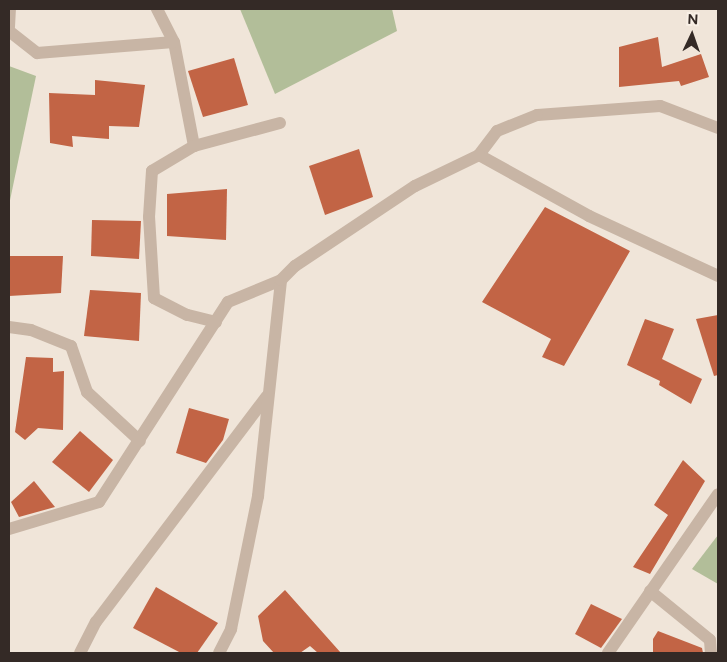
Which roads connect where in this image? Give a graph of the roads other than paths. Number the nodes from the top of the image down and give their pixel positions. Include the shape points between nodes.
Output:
1 (10, 9) edge
2 (157, 9) edge
3 (9, 29) edge
4 (174, 42) junction
5 (280, 123) dead end
6 (718, 128) edge
7 (194, 146) junction
8 (479, 155) junction
9 (718, 276) edge
10 (281, 280) junction
11 (216, 322) junction
12 (9, 327) edge
13 (267, 396) junction
14 (140, 440) junction
15 (718, 494) edge
16 (9, 529) edge
17 (650, 590) junction
18 (80, 653) edge
19 (219, 653) edge
20 (608, 653) edge
21 (711, 653) edge

1 - 3 street
2 - 4 street
3 - 4 street via 37,53
4 - 7 street
5 - 7 street
6 - 8 street via 660,106 537,114 498,131
7 - 11 street via 152,171 149,218 154,298 187,315
8 - 9 street via 589,216
8 - 10 street via 415,186 295,266
10 - 11 street via 228,302
10 - 13 street
11 - 14 street
12 - 14 street via 31,330 71,346 87,392
13 - 18 street via 96,622
13 - 19 street via 254,514 231,629
14 - 16 street via 99,502
15 - 17 street
17 - 20 street
17 - 21 street via 710,640

